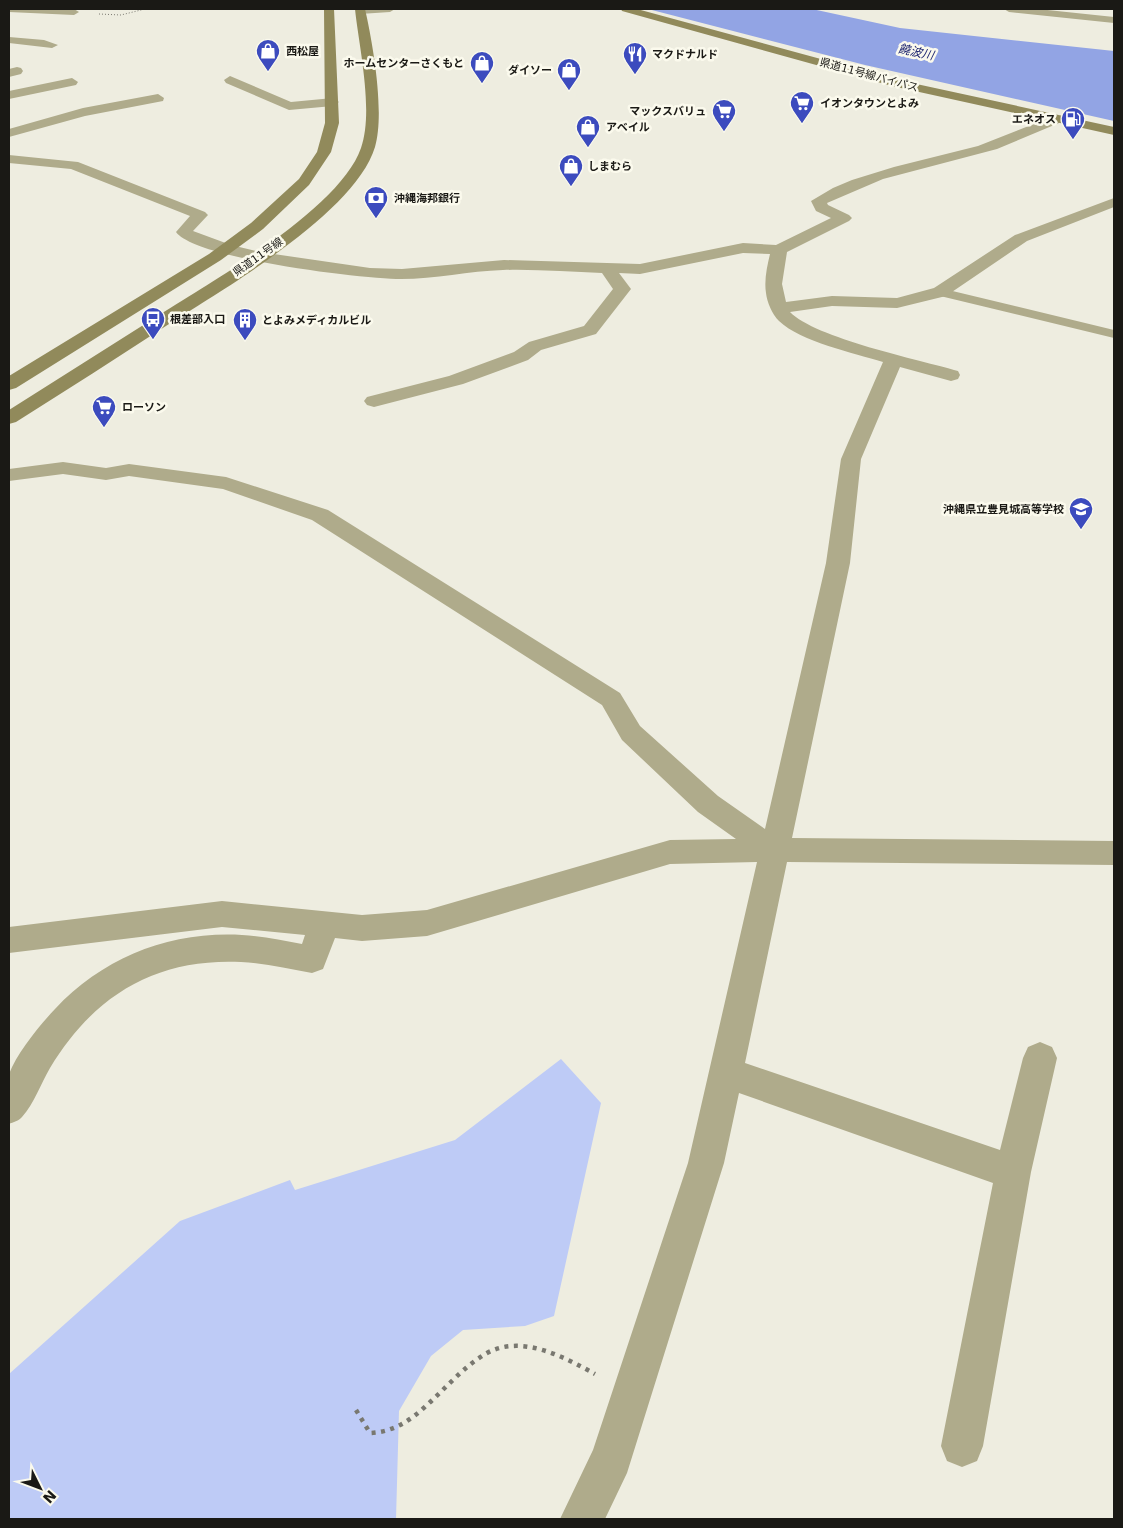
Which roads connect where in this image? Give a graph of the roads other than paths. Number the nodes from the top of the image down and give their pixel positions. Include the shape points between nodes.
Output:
1 (9, 9) edge
2 (329, 9) edge
3 (390, 9) edge
4 (626, 9) edge
5 (1009, 9) edge
6 (360, 10) edge
7 (74, 12) road end
8 (1114, 20) edge
9 (9, 40) edge
10 (52, 46) dead end
11 (230, 80) dead end
12 (72, 82) dead end
13 (9, 95) edge
14 (158, 98) dead end
15 (333, 102) junction
16 (1054, 120) junction
17 (1114, 131) edge
18 (9, 133) edge
19 (9, 159) edge
20 (1114, 202) edge
21 (226, 250) junction
22 (779, 250) junction
23 (260, 257) junction
24 (608, 268) junction
25 (940, 292) junction
26 (780, 308) junction
27 (1114, 334) edge
28 (894, 359) junction
29 (951, 375) dead end
30 (9, 384) edge
31 (374, 401) dead end
32 (9, 418) edge
33 (9, 475) edge
34 (773, 850) junction
35 (1114, 853) edge
36 (325, 924) junction
37 (9, 940) edge
38 (1040, 1058) dead end
39 (725, 1072) junction
40 (9, 1107) edge
41 (1013, 1172) junction
42 (962, 1446) dead end
43 (582, 1519) edge

1 - 7 street
2 - 15 main road, 県道11号線
3 - 6 street
4 - 16 main road, 県道11号線バイパス via 896,83
5 - 8 street
6 - 23 main road, 県道11号線 via 371,97 367,149 358,168 339,192
9 - 10 street
11 - 15 street via 289,106
12 - 13 street
14 - 18 street via 83,112
15 - 21 main road, 県道11号線 via 328,142 313,171 283,204
16 - 17 main road, 県道11号線バイパス
16 - 22 street via 985,148 838,189 819,201 821,208 844,218
19 - 21 street via 73,165 200,214 184,232
20 - 25 street via 1021,238
21 - 23 street
21 - 30 main road, 県道11号線
22 - 24 street via 743,248 640,269
22 - 26 street via 772,288
23 - 24 street via 370,273 402,274 504,265
23 - 32 main road, 県道11号線
24 - 31 street via 622,289 590,330 535,346 521,356 456,380
25 - 26 street via 897,303 832,301
25 - 27 lane
26 - 28 street via 785,319 826,339
28 - 29 street
28 - 34 street via 851,459 838,563
33 - 34 street via 63,468 106,474 129,470 226,483 320,515 611,699 631,733 708,804
34 - 35 street
34 - 36 street via 670,852 428,923 362,928
34 - 39 street
36 - 37 street via 222,914
36 - 40 street via 312,959 241,948 184,949 131,966 95,990 56,1031
38 - 41 street
39 - 41 street
39 - 43 street via 706,1163 612,1458
41 - 42 street

